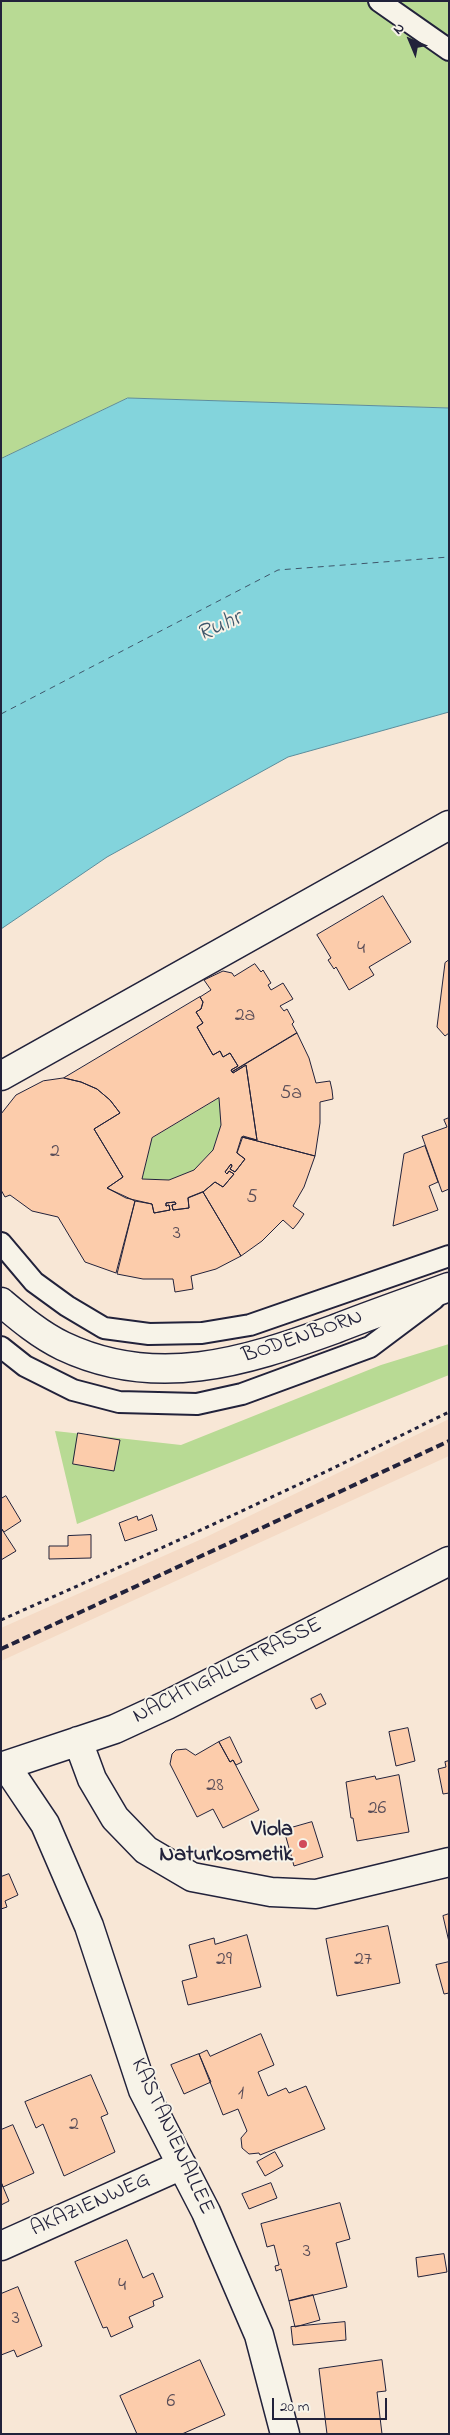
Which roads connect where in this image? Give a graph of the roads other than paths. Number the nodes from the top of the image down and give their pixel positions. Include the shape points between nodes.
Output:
1 (379, 1) edge
2 (449, 50) edge
3 (449, 826) edge
4 (1, 1076) edge
5 (1, 1242) edge
6 (449, 1256) edge
7 (449, 1287) edge
8 (1, 1302) edge
9 (1, 1347) edge
10 (449, 1561) edge
11 (78, 1741) junction
12 (4, 1766) edge
13 (449, 1862) edge
14 (182, 2166) junction
15 (1, 2246) edge
16 (286, 2434) edge

1 - 2 lane
3 - 4 street
5 - 6 lane via 34,1282 67,1306 104,1328 150,1334 202,1333 250,1325
7 - 8 street, BODENBORN via 278,1349 240,1360 180,1369 116,1365 62,1346
7 - 9 lane via 370,1346 242,1394 197,1404 119,1402 72,1390 25,1366
10 - 11 street, NACHTIGALLSTRASSE via 167,1705 115,1729
11 - 12 street, NACHTIGALLSTRASSE
11 - 13 street via 92,1780 115,1818 146,1850 192,1877 271,1892 316,1894
12 - 14 street, KASTANIENALLEE via 48,1832 89,1926 144,2090
14 - 15 street, AKAZIENWEG
14 - 16 street, KASTANIENALLEE via 206,2212 258,2335

